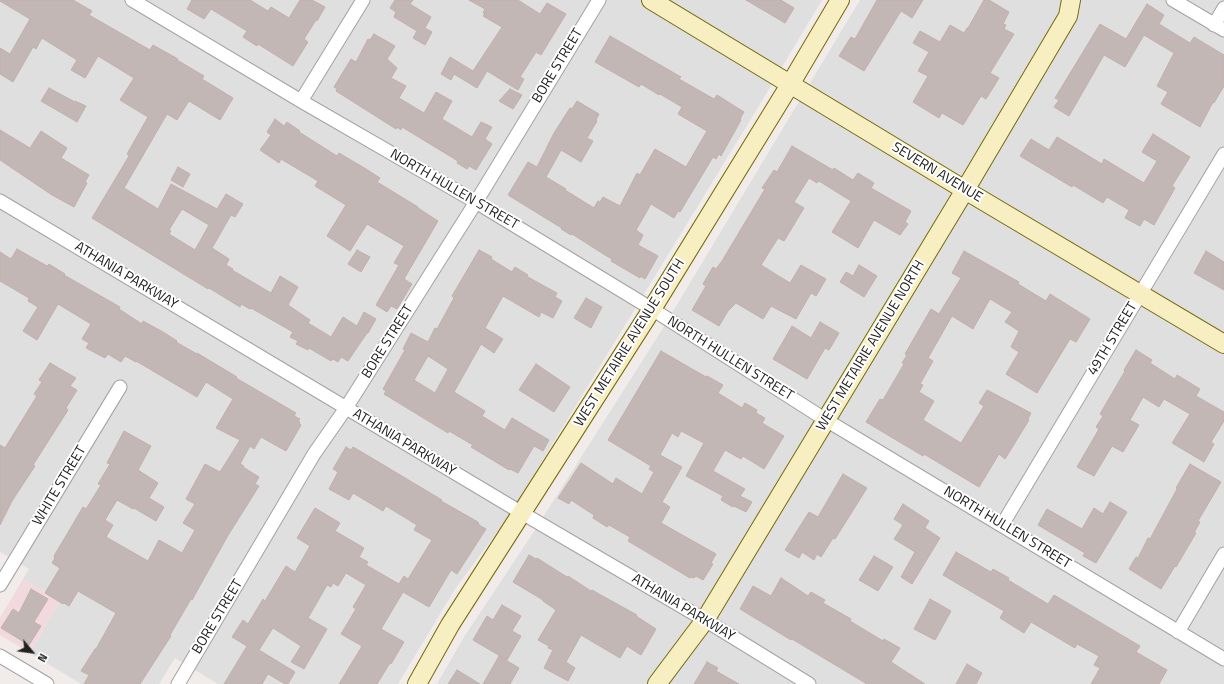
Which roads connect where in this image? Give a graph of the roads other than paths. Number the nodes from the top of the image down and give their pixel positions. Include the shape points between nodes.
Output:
1 (132, 0) edge
2 (363, 0) edge
3 (599, 0) edge
4 (651, 0) edge
5 (840, 0) edge
6 (1071, 0) edge
7 (1173, 0) edge
8 (1224, 8) edge
9 (1219, 28) edge
10 (791, 83) junction
11 (301, 101) junction
12 (1224, 154) edge
13 (965, 190) junction
14 (0, 201) edge
15 (476, 202) junction
16 (1140, 294) junction
17 (652, 309) junction
18 (1224, 344) edge
19 (120, 387) dead end
20 (346, 408) junction
21 (826, 420) junction
22 (522, 513) junction
23 (1002, 525) junction
24 (1224, 554) edge
25 (0, 585) edge
26 (705, 620) junction
27 (1178, 632) junction
28 (0, 656) edge
29 (1224, 659) edge
30 (46, 684) edge
31 (178, 684) edge
32 (417, 684) edge
33 (657, 684) edge
34 (809, 684) edge

1 - 11 street, NORTH HULLEN STREET
2 - 11 street
3 - 15 street, BORE STREET
4 - 10 main road, SEVERN AVENUE
5 - 10 main road, WEST METAIRIE AVENUE SOUTH
6 - 13 main road, WEST METAIRIE AVENUE NORTH via 1068,16
7 - 9 street
8 - 9 street
10 - 13 main road, SEVERN AVENUE
10 - 17 main road, WEST METAIRIE AVENUE SOUTH
11 - 15 street, NORTH HULLEN STREET
12 - 16 street, 49TH STREET
13 - 16 main road, SEVERN AVENUE
13 - 21 main road, WEST METAIRIE AVENUE NORTH
14 - 20 street, ATHANIA PARKWAY
15 - 17 street, NORTH HULLEN STREET
15 - 20 street, BORE STREET
16 - 18 main road, SEVERN AVENUE
16 - 23 street, 49TH STREET
17 - 21 street, NORTH HULLEN STREET
17 - 22 main road, WEST METAIRIE AVENUE SOUTH
19 - 25 street, WHITE STREET
20 - 22 street, ATHANIA PARKWAY
20 - 31 street, BORE STREET via 314,454
21 - 23 street, NORTH HULLEN STREET
21 - 26 main road, WEST METAIRIE AVENUE NORTH
22 - 26 street, ATHANIA PARKWAY
22 - 32 main road, WEST METAIRIE AVENUE SOUTH via 450,626
23 - 27 street, NORTH HULLEN STREET
24 - 27 street
26 - 33 main road, WEST METAIRIE AVENUE NORTH
26 - 34 street, ATHANIA PARKWAY
27 - 29 street, NORTH HULLEN STREET
28 - 30 street

